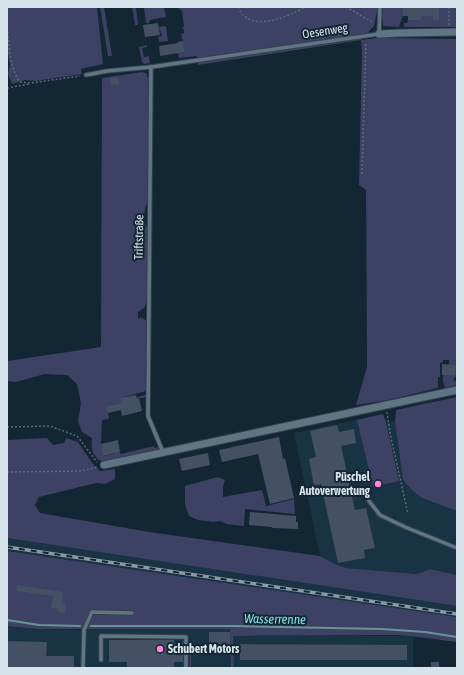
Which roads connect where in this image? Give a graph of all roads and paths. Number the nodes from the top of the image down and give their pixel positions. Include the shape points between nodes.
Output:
1 (238, 7) edge
2 (305, 7) edge
3 (346, 7) edge
4 (380, 7) edge
5 (449, 7) edge
6 (379, 26) junction
7 (7, 28) edge
8 (449, 28) dead end
9 (457, 32) edge
10 (379, 34) junction
11 (367, 36) junction
12 (151, 67) junction
13 (86, 76) joint
14 (31, 83) junction
15 (7, 88) edge
16 (362, 174) dead end
17 (457, 390) edge
18 (386, 404) junction
19 (7, 427) edge
20 (163, 452) junction
21 (104, 465) junction
22 (7, 472) edge
23 (369, 501) dead end
24 (408, 514) dead end
25 (457, 548) edge
26 (132, 614) dead end
27 (101, 660) dead end
28 (83, 668) edge
29 (186, 668) edge

1 - 2 path via 242,15 265,22 284,18
3 - 6 path
4 - 6 lane
5 - 8 path
6 - 10 lane
7 - 14 path via 15,76 20,82
9 - 10 street, Oesenweg
10 - 11 lane, Oesenweg
11 - 12 lane, Oesenweg
11 - 16 path
12 - 13 lane via 107,71
12 - 20 lane, Triftstraße via 148,416
13 - 14 path
14 - 15 path
17 - 18 street
18 - 20 street
18 - 24 path
19 - 21 path via 50,426 77,436 95,460
20 - 21 street
21 - 22 path via 81,471
23 - 25 lane via 380,515
26 - 28 lane via 92,612 84,630
27 - 29 lane via 101,636 186,637

